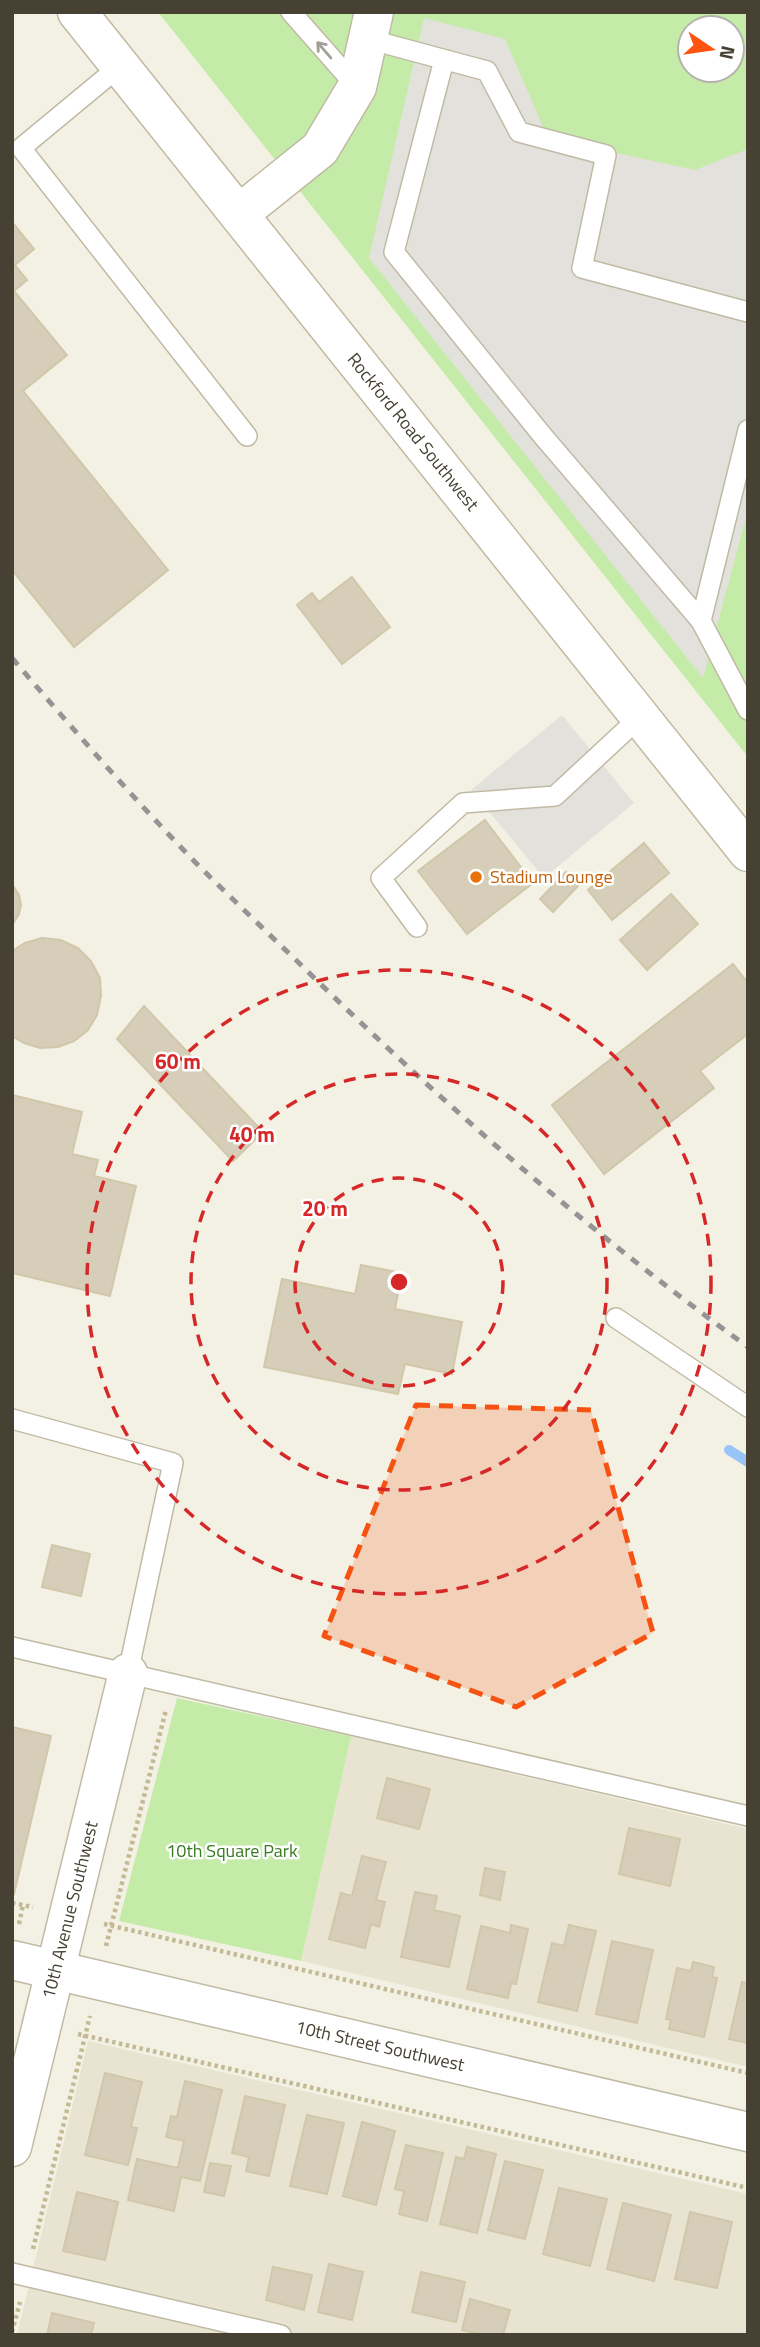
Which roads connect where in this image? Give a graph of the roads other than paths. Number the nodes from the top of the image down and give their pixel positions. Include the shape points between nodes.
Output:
1 (77, 12) edge
2 (291, 12) edge
3 (371, 26) edge
4 (444, 60) junction
5 (120, 66) junction
6 (357, 87) junction
7 (239, 214) junction
8 (748, 312) edge
9 (748, 430) edge
10 (247, 436) dead end
11 (701, 621) junction
12 (748, 710) edge
13 (640, 717) junction
14 (748, 852) edge
15 (417, 927) dead end
16 (616, 1318) dead end
17 (748, 1407) edge
18 (12, 1419) edge
19 (12, 1647) edge
20 (128, 1673) junction
21 (748, 1816) edge
22 (12, 1961) edge
23 (56, 1970) junction
24 (748, 2132) edge
25 (12, 2147) edge
26 (19, 2275) edge
27 (281, 2335) edge

1 - 5 street, Rockford Road Southwest
6 -> 2 lane
3 - 4 lane
3 - 6 street
4 - 8 lane via 486,71 519,132 606,155 582,268
4 - 11 lane via 394,251 542,435
5 - 7 street, Rockford Road Southwest
5 - 10 lane via 21,148
6 - 7 street via 320,149
7 - 13 street, Rockford Road Southwest
9 - 11 lane
11 - 12 lane
13 - 14 street, Rockford Road Southwest
13 - 15 lane via 555,796 463,803 381,878
16 - 17 lane
18 - 20 lane via 173,1463
19 - 20 lane
20 - 21 lane
20 - 23 street, 10th Avenue Southwest
22 - 23 street, 10th Street Southwest
23 - 24 street, 10th Street Southwest
23 - 25 street, 10th Avenue Southwest
26 - 27 lane

